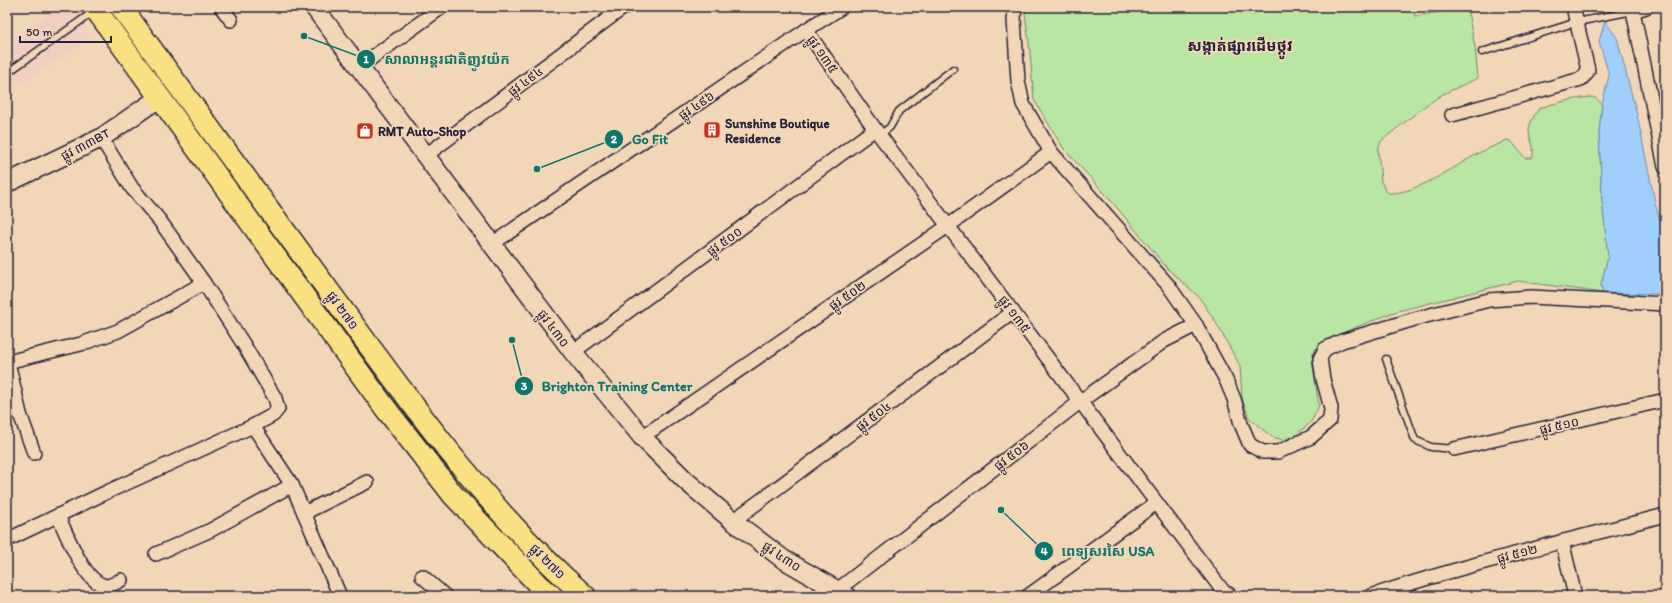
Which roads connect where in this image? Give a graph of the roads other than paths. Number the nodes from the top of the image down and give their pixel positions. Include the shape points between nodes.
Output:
1 (121, 7) edge
2 (221, 7) edge
3 (314, 7) edge
4 (442, 7) edge
5 (624, 7) edge
6 (842, 7) edge
7 (1015, 7) edge
8 (1573, 7) edge
9 (1646, 7) edge
10 (95, 8) edge
11 (1633, 11) junction
12 (231, 20) dead end
13 (1577, 22) junction
14 (806, 30) junction
15 (1482, 52) dead end
16 (359, 67) junction
17 (954, 69) dead end
18 (7, 73) edge
19 (159, 98) junction
20 (1452, 115) dead end
21 (878, 132) junction
22 (101, 138) junction
23 (1051, 152) junction
24 (426, 156) junction
25 (1665, 168) edge
26 (7, 183) edge
27 (948, 226) junction
28 (492, 244) junction
29 (204, 283) junction
30 (1665, 304) edge
31 (1013, 312) junction
32 (1196, 326) junction
33 (573, 352) junction
34 (1386, 358) dead end
35 (7, 362) edge
36 (1665, 400) edge
37 (1081, 401) junction
38 (253, 426) junction
39 (642, 437) junction
40 (1454, 450) joint
41 (34, 452) dead end
42 (367, 482) dead end
43 (292, 485) junction
44 (1156, 503) junction
45 (304, 513) junction
46 (1665, 515) edge
47 (58, 516) junction
48 (733, 521) junction
49 (7, 540) edge
50 (1562, 541) junction
51 (156, 554) dead end
52 (422, 576) dead end
53 (121, 580) dead end
54 (839, 594) edge
55 (340, 596) edge
56 (445, 596) edge
57 (552, 596) edge
58 (585, 596) edge
59 (1028, 596) edge
60 (1226, 596) edge
61 (1371, 596) edge
62 (1575, 596) edge

1 - 58 main road, ផ្លូវ ២៧១ via 404,394 472,481 553,568
2 - 12 street
3 - 16 street, ផ្លូវ ៤៣០
4 - 16 street
5 - 24 street, ផ្លូវ ៤៩៤
6 - 14 street, ផ្លូវ ៤៩៦
7 - 23 street via 1014,20 1023,104
8 - 13 street
9 - 11 street
10 - 18 lane
10 - 19 main road, ផ្លូវ ២៧១
11 - 13 lane
11 - 25 street
13 - 15 lane
13 - 20 street via 1588,70 1581,79
14 - 21 street, ផ្លូវ ១៣៥
14 - 28 street, ផ្លូវ ៤៩៦
16 - 24 street, ផ្លូវ ៤៣០
17 - 21 lane via 899,111 890,127
19 - 22 street, ផ្លូវ ៣៣BT
19 - 57 main road, ផ្លូវ ២៧១ via 386,409 454,496
21 - 27 street, ផ្លូវ ១៣៥
21 - 33 street, ផ្លូវ ៥០០
22 - 26 street, ផ្លូវ ៣៣BT
22 - 29 street via 132,188 160,221
23 - 27 street, ផ្លូវ ៥០២
23 - 32 street via 1168,285
24 - 28 street, ផ្លូវ ៤៣០
27 - 31 street, ផ្លូវ ១៣៥
27 - 39 street, ផ្លូវ ៥០២
28 - 33 street, ផ្លូវ ៤៣០
29 - 35 street via 118,331 81,344
29 - 38 street via 275,398 278,409 273,416
30 - 32 street via 1531,297 1489,300 1342,341 1324,349 1320,359 1331,408 1330,420 1311,437 1278,452 1263,452 1250,445 1226,380
31 - 37 street, ផ្លូវ ១៣៥
31 - 48 street, ផ្លូវ ៥០៤
32 - 37 street, ផ្លូវ ៥០៦ via 1164,341
33 - 39 street, ផ្លូវ ៤៣០
34 - 40 lane via 1415,440 1431,447
35 - 41 street via 20,414
36 - 40 street, ផ្លូវ ៥១០
37 - 44 street, ផ្លូវ ១៣៥
37 - 54 street, ផ្លូវ ៥០៦
38 - 43 street
38 - 47 street
39 - 48 street, ផ្លូវ ៤៣០ via 686,481
42 - 45 street
43 - 45 street
43 - 51 street via 211,530
44 - 59 street
44 - 60 street, ផ្លូវ ១៣៥
45 - 55 street
46 - 50 street, ផ្លូវ ៥១២
47 - 49 street
47 - 53 street via 85,572 105,586
48 - 54 street, ផ្លូវ ៤៣០ via 783,558
50 - 61 street, ផ្លូវ ៥១២
50 - 62 street
52 - 56 street

